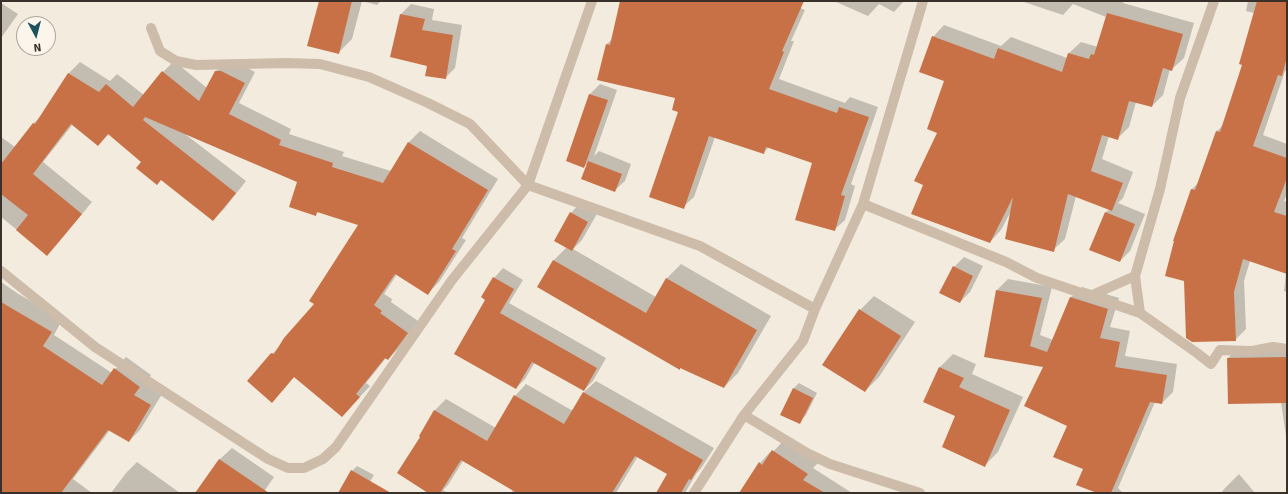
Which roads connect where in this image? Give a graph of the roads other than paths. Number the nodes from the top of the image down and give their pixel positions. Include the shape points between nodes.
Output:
1 (592, 1) edge
2 (924, 1) edge
3 (1214, 1) edge
4 (151, 28) dead end
5 (528, 186) junction
6 (863, 204) junction
7 (1, 271) edge
8 (1135, 276) junction
9 (1090, 296) junction
10 (815, 309) junction
11 (1140, 313) junction
12 (1287, 349) edge
13 (744, 415) junction
14 (694, 493) edge
15 (920, 493) edge

1 - 5 street
2 - 6 street
3 - 8 street via 1180,98 1160,189
4 - 5 street via 160,52 176,61 196,65 320,64 369,77 470,124
5 - 7 street via 452,280 336,447 323,460 304,468 288,468 268,459 95,348
5 - 10 street via 700,246
6 - 9 street via 1006,262 1037,278
6 - 10 street
8 - 9 street
8 - 11 street
9 - 11 street
10 - 13 street via 803,341
11 - 12 street via 1211,364 1220,350 1252,351 1273,347
13 - 14 street
13 - 15 street via 830,464

